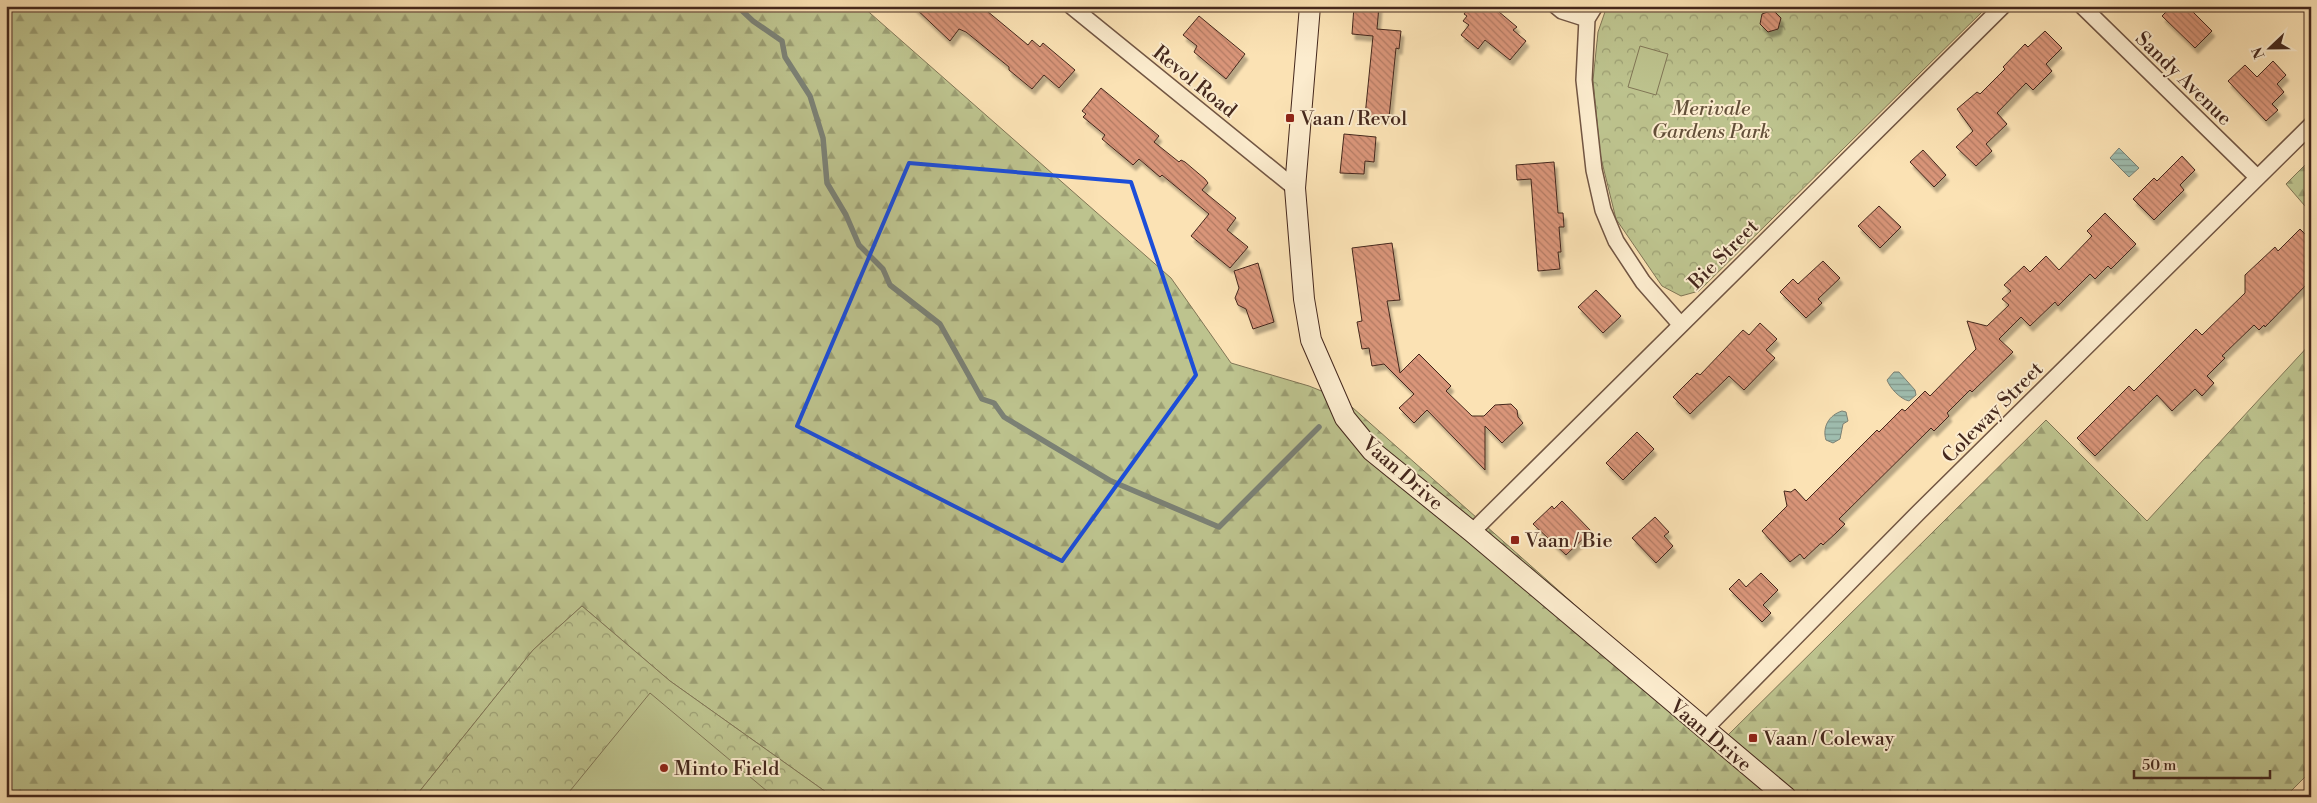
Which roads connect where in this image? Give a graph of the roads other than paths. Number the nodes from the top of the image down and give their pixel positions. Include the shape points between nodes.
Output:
1 (1071, 6) edge
2 (1310, 6) edge
3 (1556, 6) edge
4 (2003, 6) edge
5 (2082, 6) edge
6 (1591, 13) edge
7 (2311, 125) edge
8 (2257, 177) junction
9 (1295, 188) junction
10 (1680, 324) junction
11 (1472, 532) junction
12 (1704, 730) junction
13 (1786, 797) edge

1 - 9 street, Revol Road
2 - 9 street, Vaan Drive
3 - 6 street via 1562,11
4 - 10 street, Bie Street
5 - 8 street, Sandy Avenue
6 - 10 street via 1584,80 1594,170 1603,210 1616,241 1643,282
7 - 8 street, Coleway Street
8 - 12 street, Coleway Street
9 - 11 street, Vaan Drive via 1304,299 1311,340 1344,418 1372,451
10 - 11 street, Bie Street
11 - 12 street, Vaan Drive
12 - 13 street, Vaan Drive

